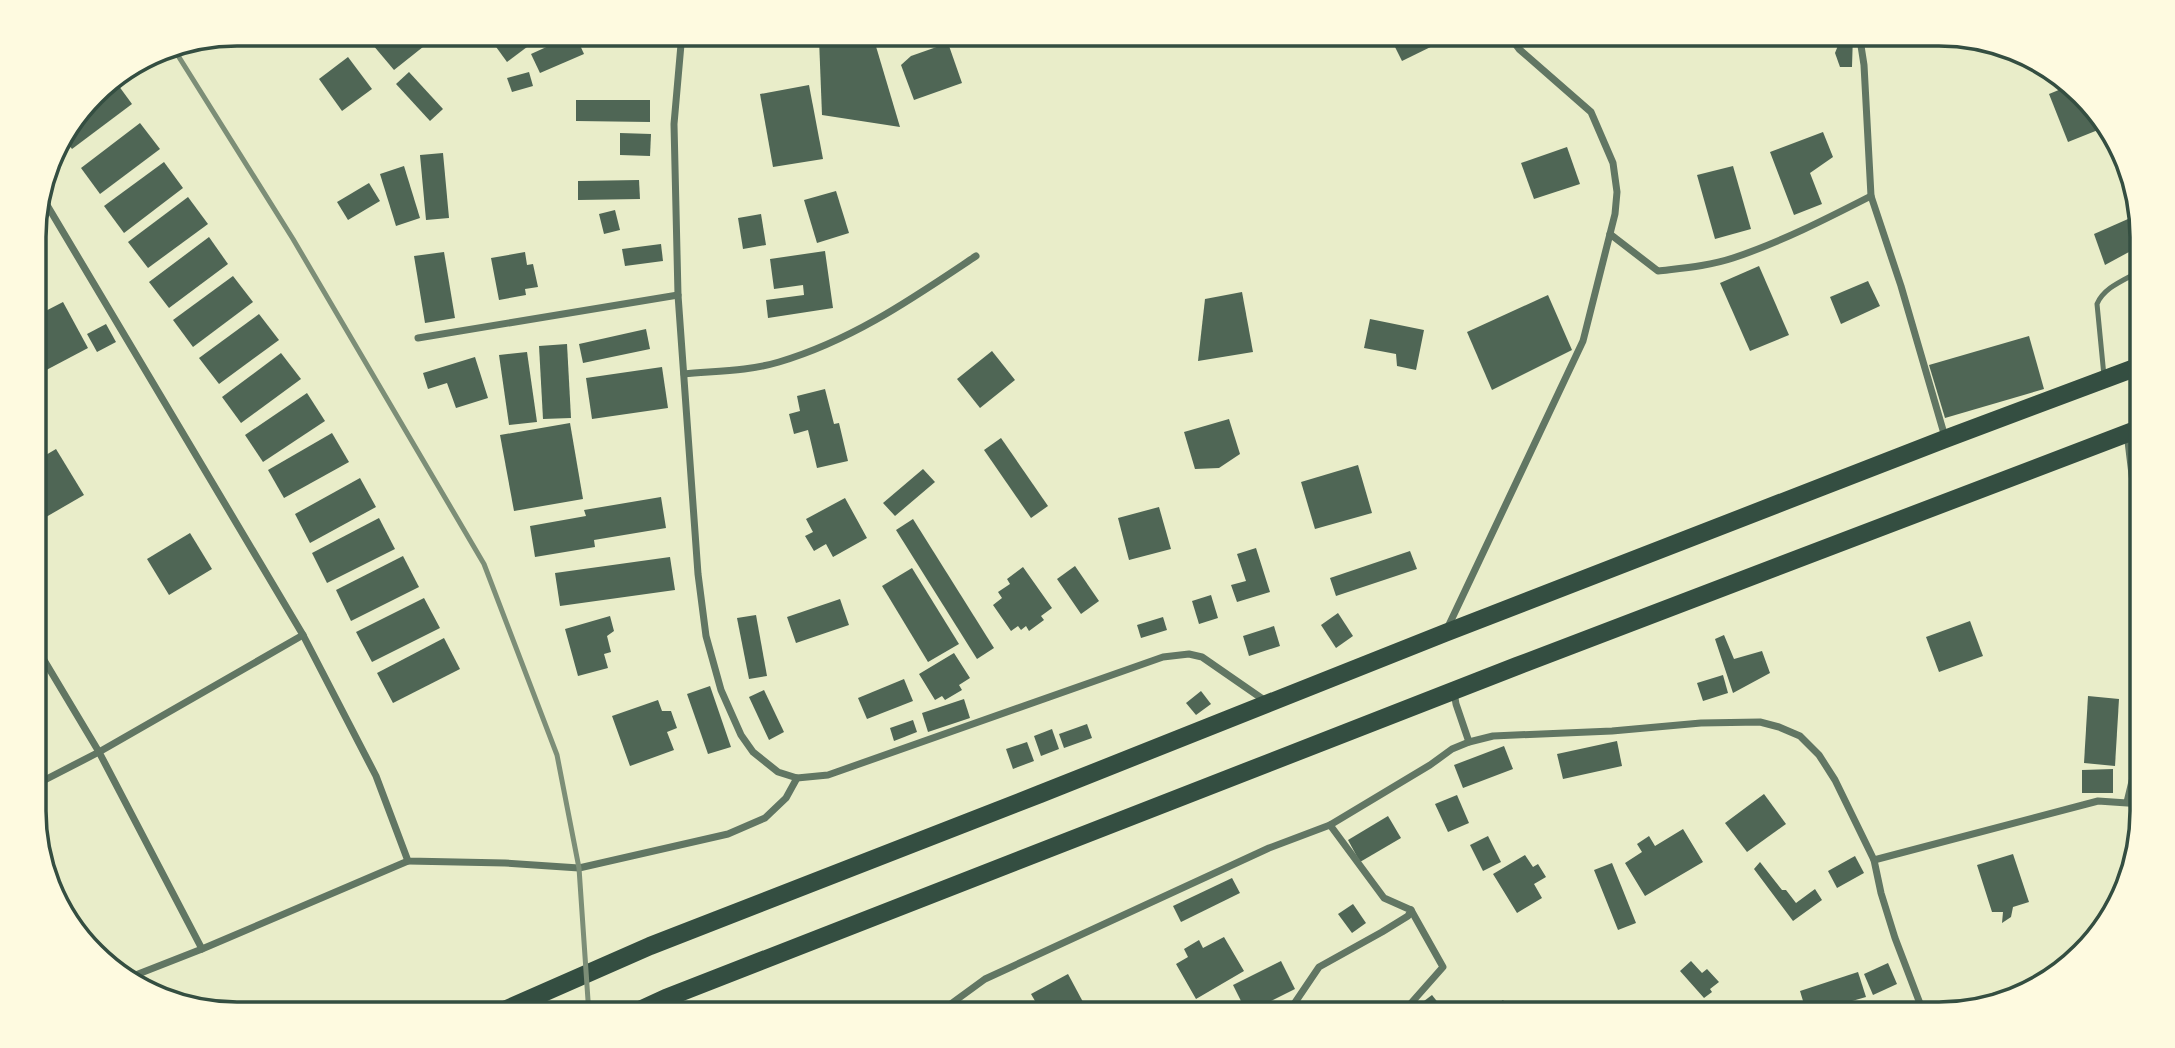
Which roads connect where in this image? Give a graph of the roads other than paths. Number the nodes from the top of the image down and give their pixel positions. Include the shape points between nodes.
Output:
1 (1516, 45) edge
2 (1861, 45) edge
3 (681, 46) edge
4 (1871, 196) junction
5 (48, 207) edge
6 (1610, 234) junction
7 (976, 256) dead end
8 (2130, 277) edge
9 (678, 295) junction
10 (418, 338) dead end
11 (2130, 370) edge
12 (684, 374) junction
13 (2104, 380) junction
14 (2130, 432) edge
15 (1945, 439) junction
16 (1445, 633) junction
17 (303, 635) junction
18 (45, 662) edge
19 (1454, 691) junction
20 (1268, 703) junction
21 (1469, 742) junction
22 (99, 752) junction
23 (797, 778) junction
24 (45, 780) edge
25 (2130, 789) edge
26 (2127, 802) junction
27 (2130, 802) edge
28 (1330, 825) junction
29 (408, 860) junction
30 (1874, 860) junction
31 (1410, 910) junction
32 (202, 949) junction
33 (137, 974) edge
34 (524, 1002) edge
35 (659, 1002) edge
36 (953, 1002) edge
37 (1295, 1002) edge
38 (1412, 1002) edge
39 (1920, 1002) edge

1 - 6 street via 1591,112 1613,163 1617,192
2 - 4 street
3 - 9 street via 674,124
4 - 6 street via 1802,231 1694,267 1658,271
4 - 15 street
5 - 17 street
6 - 16 street via 1583,341
7 - 12 street via 844,339 779,362
8 - 13 lane via 2108,289 2097,304
9 - 10 street
9 - 12 street
11 - 13 highway
12 - 23 street via 698,574 706,636 721,690 753,752 778,772
13 - 15 highway
14 - 19 highway
15 - 16 highway
16 - 20 highway
17 - 22 street
17 - 29 street via 376,776
18 - 22 street
19 - 21 street
19 - 35 highway
20 - 23 street via 1202,657 1176,654 828,775
20 - 34 highway via 650,946
21 - 28 street
21 - 30 street via 1493,736 1701,723 1760,722 1779,727 1800,736 1819,755
22 - 24 street
22 - 32 street
23 - 29 street via 786,798 765,818 728,834 579,867
25 - 26 street
26 - 27 street
26 - 30 street via 2098,801
28 - 31 street via 1384,898
28 - 36 street via 1269,848 985,979
29 - 32 street
30 - 39 street
31 - 37 street via 1408,916 1319,967
31 - 38 street via 1443,967
32 - 33 street

